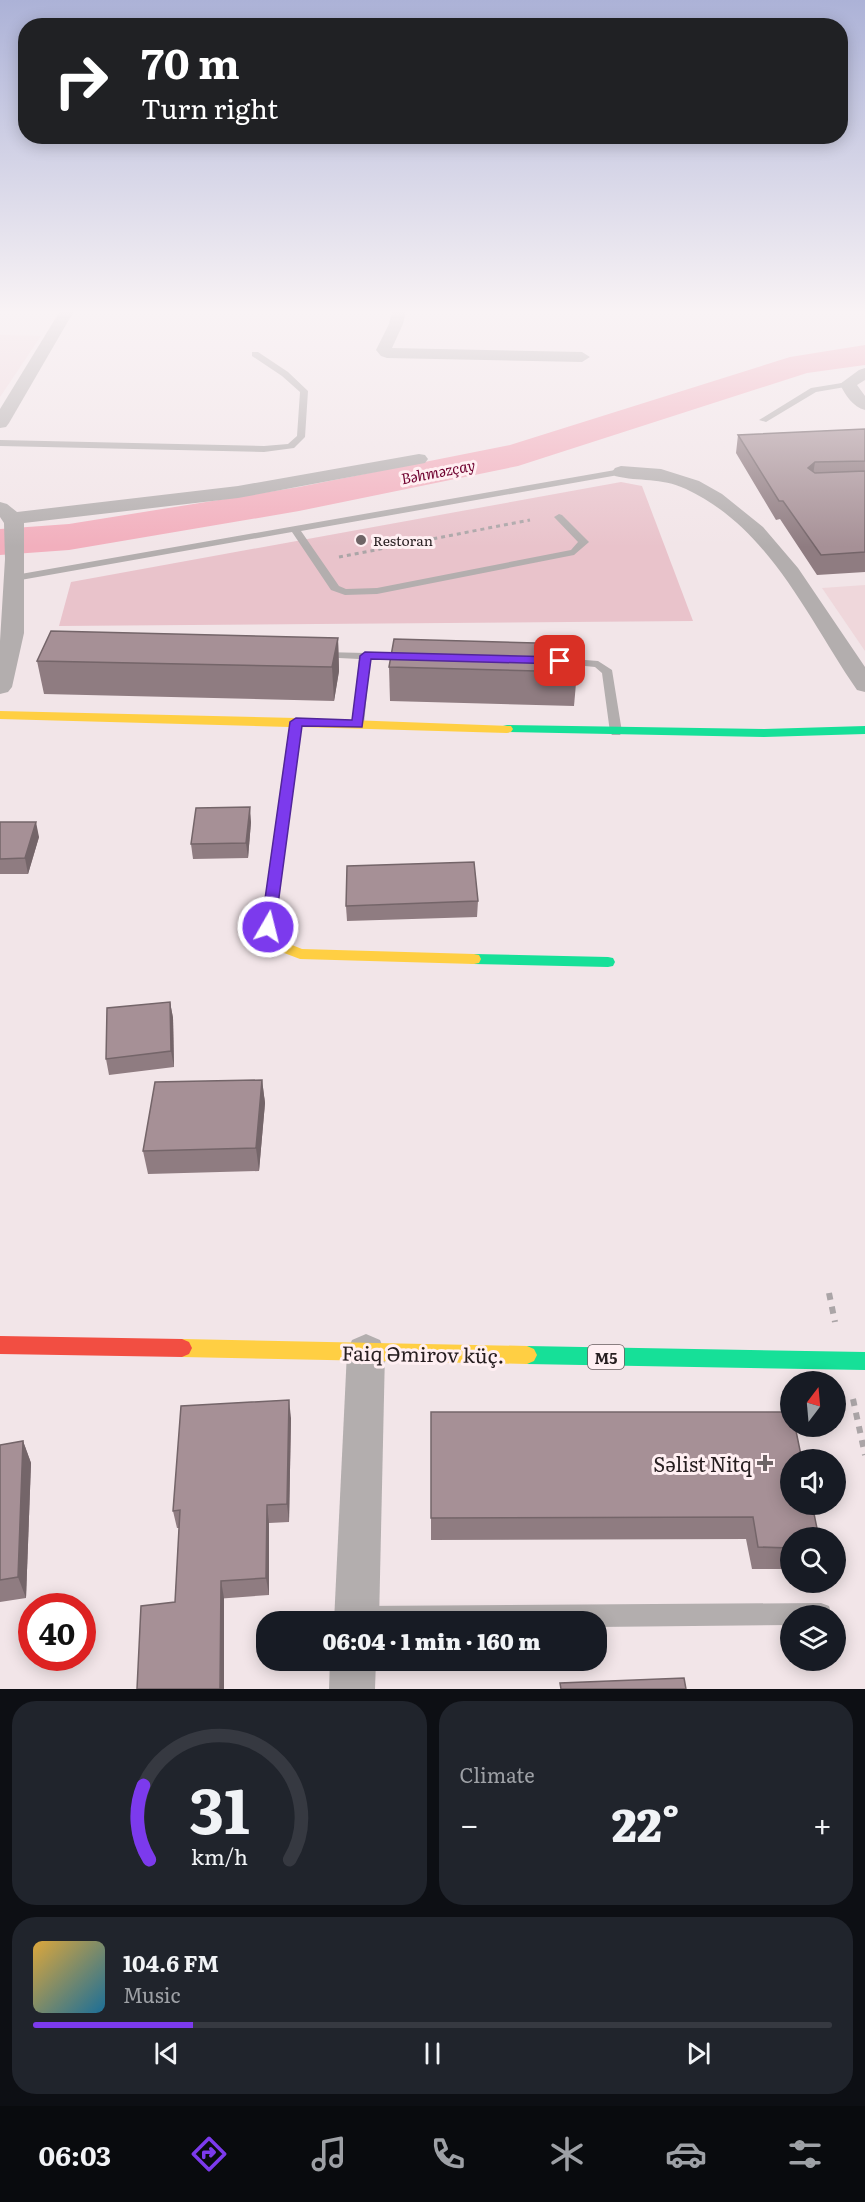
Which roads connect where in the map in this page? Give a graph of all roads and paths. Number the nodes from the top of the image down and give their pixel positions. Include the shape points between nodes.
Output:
1 (20, 390) edge
2 (303, 390) edge
3 (815, 390) edge
4 (851, 390) edge
5 (865, 405) edge
6 (763, 420) dead end
7 (0, 423) edge
8 (0, 443) edge
9 (419, 459) dead end
10 (621, 472) joint
11 (9, 516) edge
12 (559, 517) dead end
13 (530, 520) dead end
14 (295, 529) junction
15 (317, 562) junction
16 (11, 563) edge
17 (6, 634) edge
18 (308, 654) edge
19 (365, 656) junction
20 (422, 657) edge
21 (548, 660) edge
22 (865, 686) edge
23 (0, 687) edge
24 (0, 714) edge
25 (296, 722) junction
26 (358, 724) junction
27 (865, 730) edge
28 (616, 732) junction
29 (608, 962) dead end
30 (0, 1345) edge
31 (366, 1352) junction
32 (865, 1363) edge
33 (356, 1611) edge
34 (780, 1616) edge
35 (607, 1623) edge
36 (353, 1671) edge
37 (352, 1689) edge

1 - 7 street
2 - 8 lane via 302,437 291,446 264,449
3 - 6 lane
4 - 5 street
9 - 11 street via 238,492
10 - 14 lane
10 - 22 street via 665,476 698,489 714,496 747,522 787,564
11 - 16 street
12 - 15 lane via 584,542 574,552 377,591 345,592 335,588
13 - 15 path
14 - 15 lane
14 - 16 lane
16 - 17 street
17 - 23 street
18 - 19 lane
19 - 20 lane
19 - 26 lane
21 - 28 lane via 597,664 608,672
24 - 25 main road
25 - 26 main road
25 - 29 main road via 268,927 276,944 300,954
26 - 28 main road
27 - 28 main road
30 - 31 main road, Faiq Əmirov küç. / M5
31 - 32 main road, Faiq Əmirov küç. / M5
31 - 33 street
34 - 35 lane
36 - 37 street

